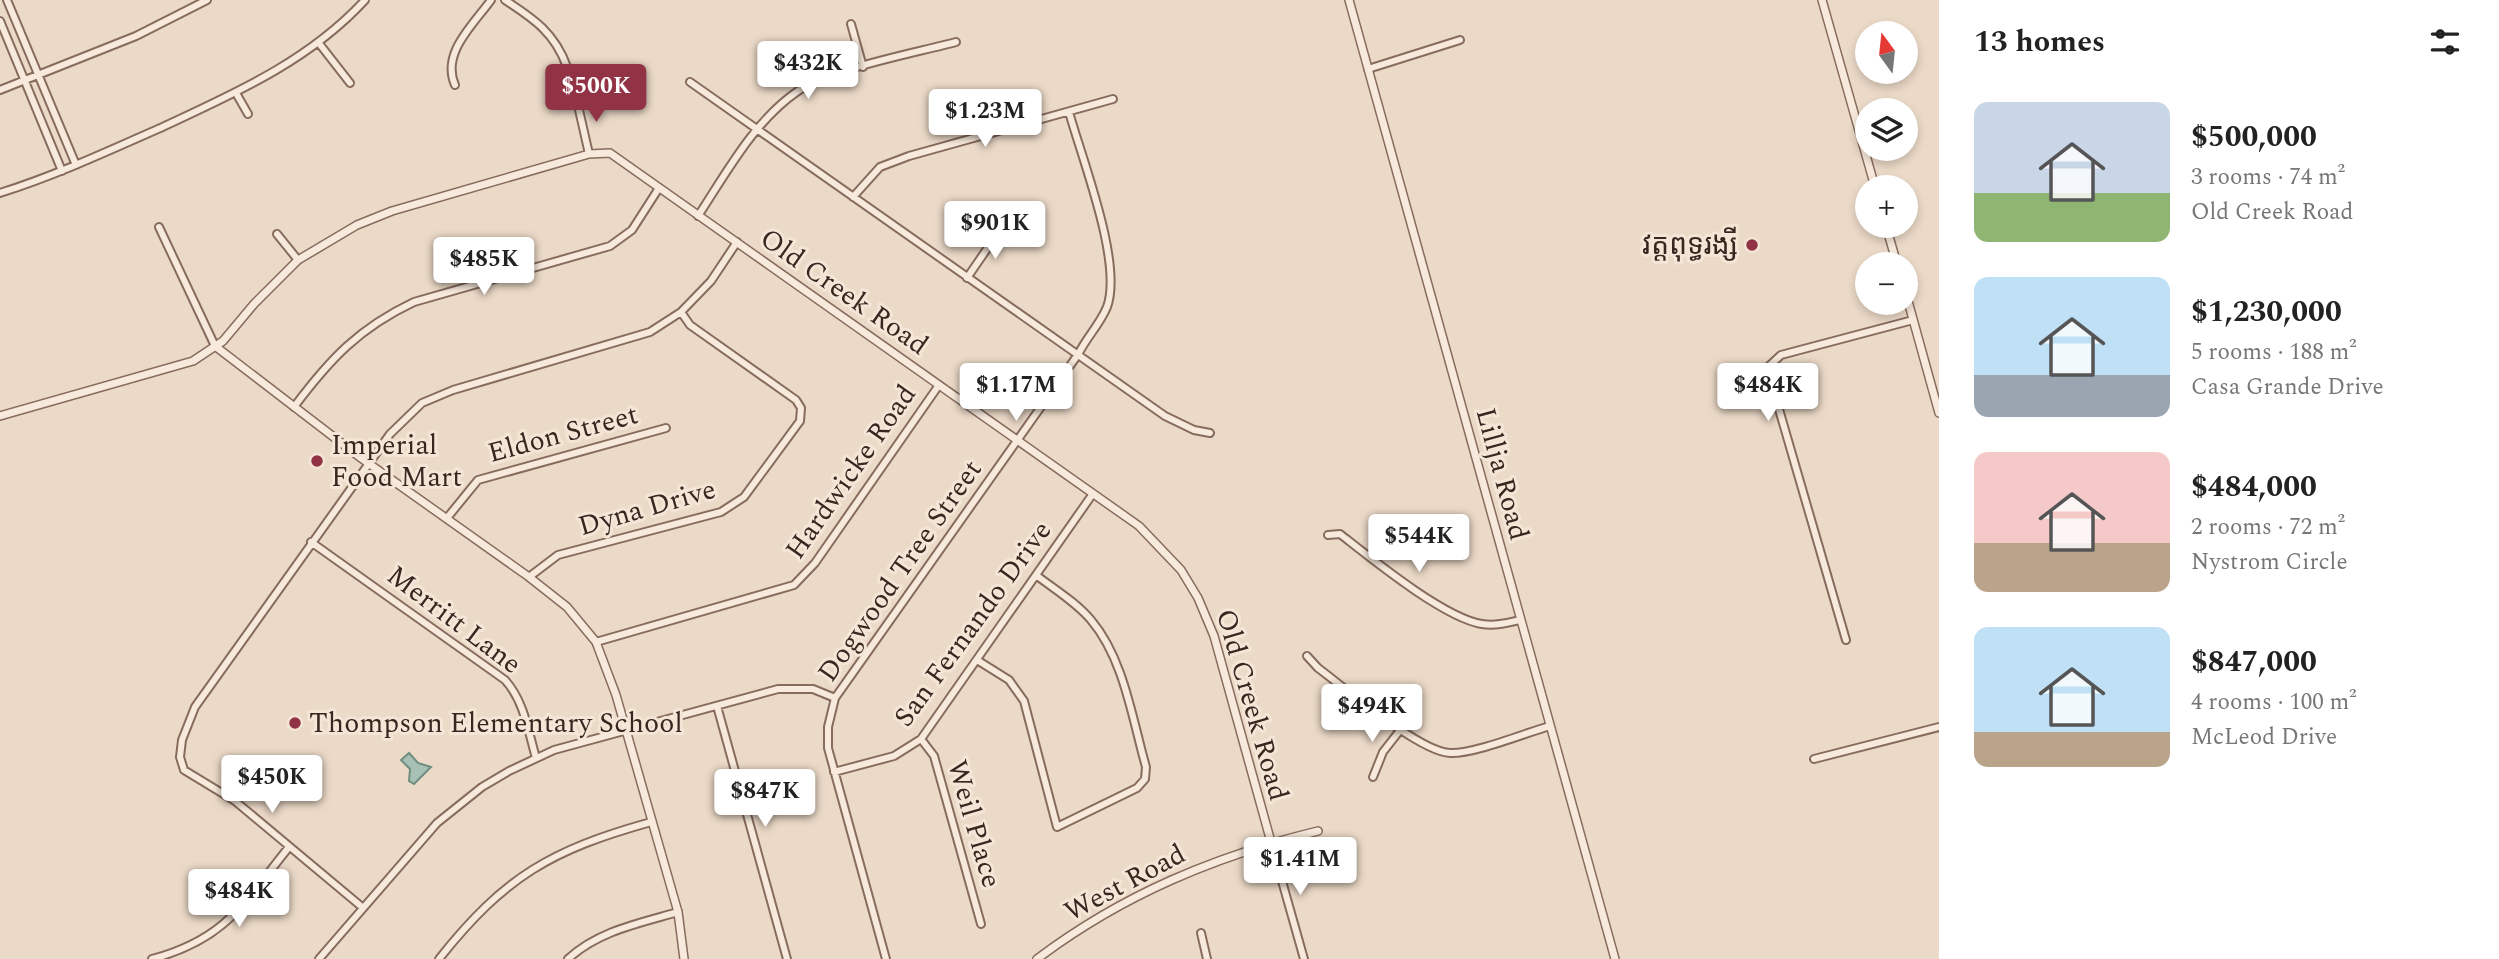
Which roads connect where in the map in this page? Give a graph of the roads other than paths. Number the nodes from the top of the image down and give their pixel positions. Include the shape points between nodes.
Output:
1 (7, 0) edge
2 (207, 0) edge
3 (365, 0) edge
4 (491, 0) edge
5 (505, 0) edge
6 (1349, 0) edge
7 (1822, 0) edge
8 (0, 21) edge
9 (851, 24) dead end
10 (1460, 40) dead end
11 (317, 42) junction
12 (956, 42) dead end
13 (567, 67) dead end
14 (863, 67) junction
15 (1368, 69) junction
16 (39, 74) junction
17 (26, 81) junction
18 (690, 82) dead end
19 (350, 83) dead end
20 (455, 85) dead end
21 (0, 90) edge
22 (236, 93) junction
23 (1113, 99) dead end
24 (577, 101) dead end
25 (1069, 112) junction
26 (248, 114) dead end
27 (758, 127) junction
28 (589, 154) junction
29 (76, 165) junction
30 (62, 171) junction
31 (1872, 175) edge
32 (659, 188) junction
33 (0, 193) edge
34 (853, 197) junction
35 (698, 216) junction
36 (159, 227) dead end
37 (1000, 230) dead end
38 (277, 234) dead end
39 (737, 242) junction
40 (298, 260) junction
41 (967, 278) junction
42 (681, 312) junction
43 (1912, 315) edge
44 (1913, 320) junction
45 (215, 346) junction
46 (1079, 353) junction
47 (939, 385) junction
48 (294, 407) junction
49 (1939, 413) edge
50 (0, 416) edge
51 (666, 428) dead end
52 (1210, 433) dead end
53 (1016, 441) junction
54 (369, 463) junction
55 (1092, 495) junction
56 (447, 518) junction
57 (1395, 520) dead end
58 (1328, 535) dead end
59 (311, 542) junction
60 (1370, 557) junction
61 (1036, 575) junction
62 (530, 577) junction
63 (1520, 620) junction
64 (1846, 640) dead end
65 (596, 642) junction
66 (1307, 656) dead end
67 (977, 660) junction
68 (835, 698) junction
69 (717, 706) junction
70 (1550, 726) junction
71 (1939, 727) edge
72 (1401, 729) junction
73 (625, 731) junction
74 (922, 739) junction
75 (536, 758) junction
76 (1814, 759) dead end
77 (834, 772) junction
78 (1373, 777) dead end
79 (651, 822) junction
80 (1318, 831) dead end
81 (1270, 842) junction
82 (289, 847) junction
83 (362, 907) junction
84 (678, 912) junction
85 (981, 924) dead end
86 (1201, 933) dead end
87 (188, 949) junction
88 (170, 957) edge
89 (152, 959) edge
90 (191, 959) edge
91 (319, 959) edge
92 (439, 959) edge
93 (568, 959) edge
94 (684, 959) edge
95 (787, 959) edge
96 (886, 959) edge
97 (1037, 959) edge
98 (1208, 959) edge
99 (1304, 959) edge
100 (1615, 959) edge

1 - 16 street
2 - 16 street via 136,36
3 - 11 street
4 - 20 street via 451,57
5 - 13 street via 542,24
6 - 15 street, Lillja Road
7 - 31 street
8 - 17 street
9 - 14 street
10 - 15 street
11 - 19 street
11 - 22 street
12 - 14 street
14 - 27 street via 800,90
15 - 63 street, Lillja Road
16 - 17 street
16 - 29 street
17 - 21 street
17 - 30 street
18 - 27 street
22 - 26 street
22 - 29 street
23 - 25 street
24 - 28 street
25 - 34 street via 880,167
25 - 46 street, Dogwood Tree Street via 1111,269 1107,307
27 - 34 street
27 - 35 street
28 - 32 street, Old Creek Road via 610,153
28 - 40 street via 392,211 357,225
29 - 30 street
30 - 33 street
32 - 35 street, Old Creek Road
32 - 48 street via 632,230 610,247 414,302 388,314 327,363
34 - 41 street
35 - 39 street, Old Creek Road
36 - 45 street
37 - 41 street
38 - 40 street
39 - 42 street via 711,281
39 - 47 street, Old Creek Road
40 - 45 street
41 - 46 street
42 - 54 street via 634,339 438,394 409,415
42 - 62 street, Dyna Drive via 690,325 796,400 802,408 800,421 735,505 558,555
43 - 44 street
44 - 49 street
44 - 64 street via 1782,355 1767,368
45 - 48 street
45 - 50 street via 177,367
46 - 52 street via 1165,416
46 - 53 street, Dogwood Tree Street
47 - 53 street, Old Creek Road
47 - 65 street, Hardwicke Road via 815,563 794,586
48 - 54 street
51 - 56 street, Eldon Street via 478,480
53 - 55 street, Old Creek Road
53 - 68 street, Dogwood Tree Street
54 - 56 street
54 - 59 street
55 - 61 street, San Fernando Drive
55 - 81 street, Old Creek Road via 1139,526 1181,570 1198,598 1214,636
56 - 62 street
57 - 60 street
58 - 60 street via 1339,534
59 - 75 street, Merritt Lane via 505,680 522,706
59 - 82 street via 195,707 180,757 184,770 235,801
60 - 63 street via 1465,619 1497,625
61 - 67 street, San Fernando Drive
61 - 67 street via 1090,618 1103,636 1114,657 1146,767 1145,779 1137,788 1058,827 1024,701 1009,680
62 - 65 street via 567,607
63 - 70 street, Lillja Road
65 - 73 street
66 - 72 street
67 - 74 street, San Fernando Drive
68 - 69 street via 797,687
68 - 77 street, Dogwood Tree Street via 828,727
69 - 73 street
69 - 95 street
70 - 72 street via 1448,753 1430,748
70 - 100 street, Lillja Road
71 - 76 street
72 - 78 street via 1383,752
73 - 75 street
73 - 79 street
74 - 77 street, San Fernando Drive via 894,756
74 - 85 street, Weil Place via 934,756
75 - 83 street via 482,787 437,823
77 - 96 street, Dogwood Tree Street
79 - 84 street
79 - 92 street via 598,837 539,864 513,881
80 - 81 street, West Road
81 - 97 street, West Road via 1149,888
81 - 99 street
82 - 83 street
82 - 87 street via 220,929
83 - 91 street
84 - 93 street via 596,939
84 - 94 street
86 - 98 street
87 - 88 street
87 - 90 street
88 - 89 street

